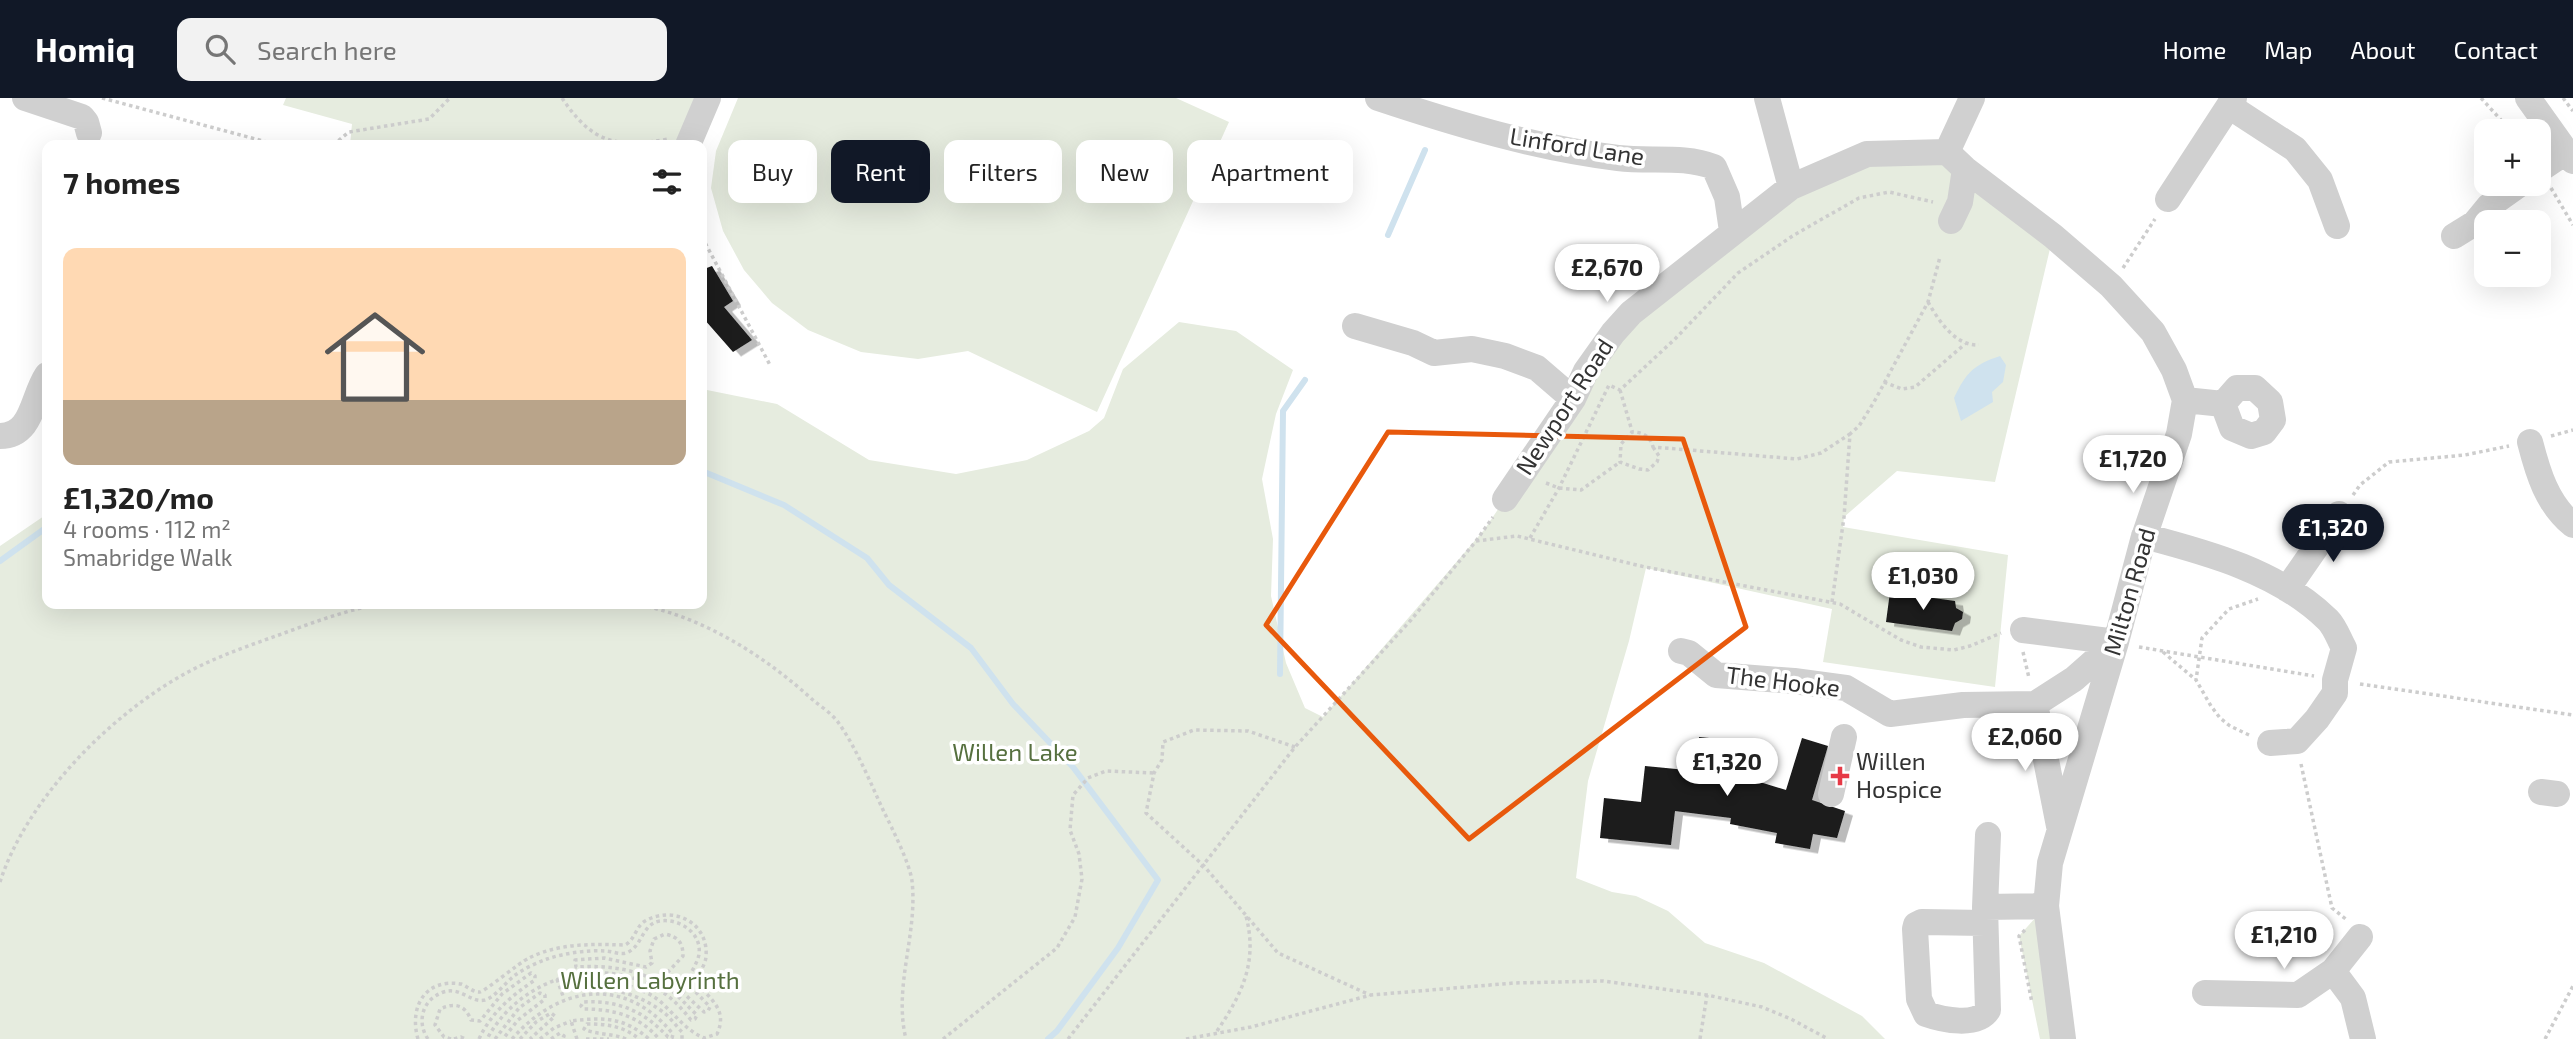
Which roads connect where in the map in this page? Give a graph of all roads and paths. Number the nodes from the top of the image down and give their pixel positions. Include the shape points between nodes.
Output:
1 (102, 98) edge
2 (450, 98) edge
3 (562, 98) edge
4 (708, 98) edge
5 (1378, 98) edge
6 (1766, 98) edge
7 (1972, 98) edge
8 (2481, 98) edge
9 (2529, 98) edge
10 (2563, 98) edge
11 (31, 100) edge
12 (2232, 102) edge
13 (2573, 111) edge
14 (2500, 119) edge
15 (89, 133) dead end
16 (691, 139) edge
17 (259, 140) edge
18 (339, 140) edge
19 (611, 140) edge
20 (2570, 155) edge
21 (1956, 160) junction
22 (2551, 164) edge
23 (1791, 187) junction
24 (2551, 189) edge
25 (2503, 196) edge
26 (2168, 199) joint
27 (1956, 211) joint
28 (2573, 225) edge
29 (2337, 226) dead end
30 (1732, 231) junction
31 (2454, 236) dead end
32 (707, 246) edge
33 (1940, 257) dead end
34 (2111, 286) junction
35 (1928, 302) junction
36 (1355, 326) dead end
37 (1965, 344) junction
38 (1979, 345) dead end
39 (770, 365) dead end
40 (1884, 382) junction
41 (42, 384) edge
42 (1620, 390) junction
43 (1573, 399) junction
44 (2185, 400) junction
45 (2223, 404) dead end
46 (2573, 430) edge
47 (1632, 432) junction
48 (1850, 434) junction
49 (0, 436) edge
50 (2530, 442) junction
51 (1653, 447) junction
52 (1620, 462) junction
53 (1546, 483) dead end
54 (1559, 488) junction
55 (1505, 499) joint
56 (2339, 514) joint
57 (2573, 525) edge
58 (2144, 536) junction
59 (1530, 538) junction
60 (1476, 541) junction
61 (2287, 589) junction
62 (1831, 602) junction
63 (363, 609) edge
64 (658, 609) edge
65 (2020, 630) junction
66 (2116, 642) junction
67 (1681, 651) dead end
68 (2163, 652) dead end
69 (2196, 680) junction
70 (2035, 704) junction
71 (1844, 737) dead end
72 (2297, 741) junction
73 (2270, 743) joint
74 (1295, 747) junction
75 (1154, 773) junction
76 (1831, 794) dead end
77 (2060, 832) junction
78 (1989, 835) dead end
79 (1204, 866) junction
80 (0, 882) edge
81 (2046, 906) junction
82 (1246, 915) junction
83 (2360, 937) joint
84 (2333, 971) junction
85 (557, 979) junction
86 (2573, 986) edge
87 (2205, 993) dead end
88 (1371, 995) junction
89 (1707, 995) junction
90 (564, 999) junction
91 (571, 1021) junction
92 (1217, 1031) junction
93 (418, 1039) edge
94 (428, 1039) edge
95 (452, 1039) edge
96 (464, 1039) edge
97 (479, 1039) edge
98 (487, 1039) edge
99 (495, 1039) edge
100 (503, 1039) edge
101 (512, 1039) edge
102 (520, 1039) edge
103 (530, 1039) edge
104 (540, 1039) edge
105 (551, 1039) edge
106 (563, 1039) edge
107 (577, 1039) edge
108 (586, 1039) edge
109 (609, 1039) edge
110 (626, 1039) edge
111 (639, 1039) edge
112 (649, 1039) edge
113 (659, 1039) edge
114 (682, 1039) edge
115 (906, 1039) edge
116 (943, 1039) edge
117 (1068, 1039) edge
118 (1186, 1039) edge
119 (1700, 1039) edge
120 (1828, 1039) edge
121 (2063, 1039) edge
122 (2362, 1039) edge
123 (2544, 1039) edge

1 - 17 path
2 - 18 path via 429,119 349,132
3 - 19 path via 587,128
4 - 16 street
5 - 30 street, Linford Lane via 1525,142 1620,158 1696,160 1714,167 1727,197
6 - 23 street
7 - 21 street
8 - 14 path
9 - 20 street
10 - 13 path
11 - 15 street via 82,117
12 - 26 street
12 - 29 street via 2295,149 2320,180
20 - 22 street
21 - 23 street via 1867,154
21 - 27 street
21 - 34 street
23 - 30 street, Newport Road
24 - 28 path
25 - 31 street
26 - 34 path
27 - 42 path via 1889,192 1858,198 1738,273
30 - 43 street, Newport Road via 1631,313 1586,371
32 - 39 path
33 - 35 path
34 - 44 street via 2152,332
35 - 37 path
35 - 40 path
36 - 43 street via 1434,353 1472,349 1505,356 1536,368
37 - 38 path
37 - 40 path via 1915,387 1902,389
40 - 48 path
41 - 49 street via 24,427
42 - 47 path
42 - 54 path via 1609,385
43 - 55 street, Newport Road
44 - 45 street
44 - 58 street, Milton Road via 2179,434
46 - 50 path
47 - 51 path via 1644,435
47 - 52 path via 1621,443
48 - 51 path via 1821,453 1797,459
48 - 62 path
50 - 56 path via 2465,455 2389,462 2360,485
50 - 57 street via 2540,480 2556,509
51 - 52 path via 1659,456 1648,470
52 - 54 path via 1581,490
53 - 54 path
54 - 59 path
55 - 60 path
56 - 61 street
58 - 61 street via 2218,558
58 - 66 street, Milton Road
59 - 60 path
59 - 62 path via 1645,567
60 - 74 path
61 - 69 path via 2230,608 2202,638
61 - 72 street via 2330,622 2344,648 2335,693
62 - 65 path via 1921,647 1954,650
63 - 80 path via 241,648 188,672 142,701 55,785 26,828
64 - 115 path via 710,628 764,660 837,721 858,757 912,879 901,995
65 - 66 street
65 - 70 path
66 - 70 street
66 - 77 street, Milton Road
67 - 70 street, The Hooke via 1716,675 1846,688 1890,714 1963,705
68 - 69 path
69 - 73 path via 2230,726
70 - 77 street
71 - 76 street
72 - 73 street
72 - 83 path via 2332,908
74 - 75 path via 1248,732 1194,730 1163,742 1162,760
74 - 79 path
75 - 79 path via 1146,813
75 - 116 path via 1106,771 1088,778 1073,796 1070,830 1082,879 1075,917 1057,948
77 - 81 street, Milton Road via 2050,863
78 - 81 street via 1985,915
79 - 82 path
79 - 117 path
81 - 121 street, Milton Road
82 - 88 path via 1278,953
82 - 92 path via 1250,964 1237,1001
83 - 84 street
84 - 87 street via 2298,995
84 - 122 street via 2353,998
85 - 90 path
85 - 94 path via 578,974 634,979 663,993 695,1019 697,1015 669,988 645,976 607,965 576,967 575,960 604,958 646,967 652,963 654,939 665,934 676,937 683,946 683,956 668,972 669,980 704,1012 710,1007 688,979 699,954 696,937 685,925 657,921 625,954 560,955 516,974 487,999 449,990 437,995 427,1003 422,1017
85 - 98 path via 533,989 508,1009
86 - 123 path
88 - 89 path via 1603,981
88 - 92 path via 1251,1027
89 - 119 path
89 - 120 path via 1762,1007
90 - 101 path via 541,1010
90 - 113 path via 601,995 627,999 664,1022 672,1038 641,1014 618,1004 583,1002 581,1006 619,1012 641,1022
91 - 104 path
91 - 107 path
91 - 112 path via 603,1017 633,1026
92 - 118 path
93 - 114 path via 415,1008 426,992 444,984 483,992 529,958 555,948 625,945 642,922 660,914 682,916 699,928 706,959 697,983 719,1009 723,1022 717,1034 704,1038 692,1033 659,1000 633,987 595,979 579,981 578,986 628,993 664,1012 682,1032
95 - 96 path
95 - 97 path via 444,1037 435,1025 440,1009 458,1005 471,1020 480,1021 502,994 531,974 535,976 486,1023
99 - 100 path via 519,1008 540,993 545,995
102 - 103 path via 545,1016 555,1016
105 - 106 path via 560,1033
108 - 109 path
110 - 111 path via 584,1028 603,1024

